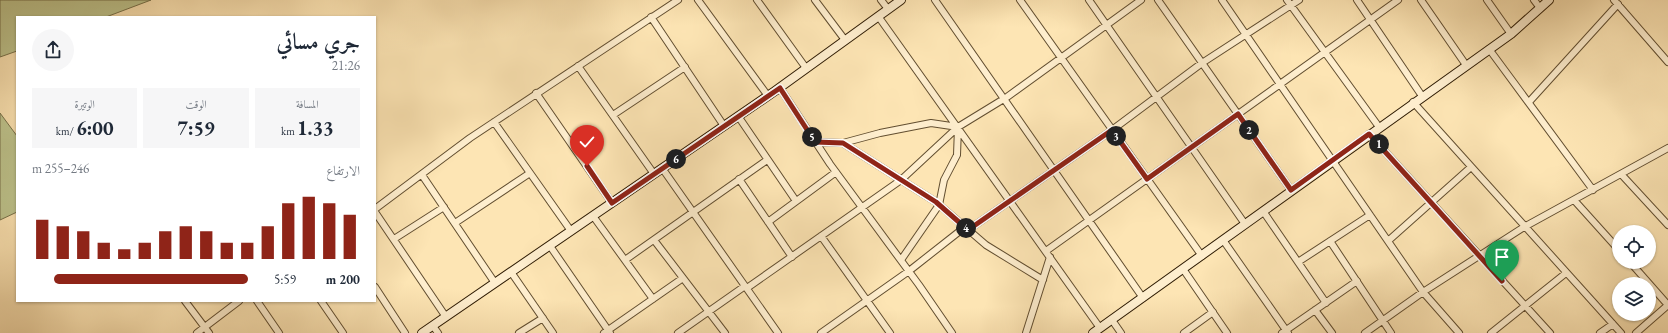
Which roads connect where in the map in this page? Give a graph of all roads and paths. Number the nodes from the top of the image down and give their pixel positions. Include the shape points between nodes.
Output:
1 (678, 0) edge
2 (698, 0) edge
3 (757, 0) edge
4 (816, 0) edge
5 (881, 0) edge
6 (901, 0) edge
7 (935, 0) edge
8 (1020, 0) edge
9 (1089, 0) edge
10 (1141, 0) edge
11 (1158, 0) edge
12 (1222, 0) edge
13 (1299, 0) edge
14 (1357, 0) edge
15 (1398, 0) edge
16 (1421, 0) edge
17 (1487, 0) edge
18 (1534, 0) edge
19 (1549, 0) edge
20 (1616, 2) edge
21 (1289, 3) edge
22 (1540, 8) junction
23 (888, 9) junction
24 (878, 16) junction
25 (652, 17) junction
26 (1370, 20) junction
27 (1106, 25) junction
28 (1247, 34) junction
29 (1511, 34) junction
30 (845, 40) junction
31 (1489, 49) junction
32 (1325, 52) junction
33 (1061, 58) junction
34 (1668, 62) edge
35 (1202, 63) junction
36 (1466, 65) junction
37 (578, 66) junction
38 (685, 67) junction
39 (806, 68) junction
40 (1281, 84) junction
41 (780, 88) junction
42 (536, 93) junction
43 (768, 96) junction
44 (1422, 96) junction
45 (1157, 97) junction
46 (1004, 99) junction
47 (1413, 102) junction
48 (1529, 102) junction
49 (1238, 114) junction
50 (613, 115) junction
51 (738, 116) junction
52 (494, 122) junction
53 (724, 126) junction
54 (958, 127) junction
55 (1379, 127) junction
56 (1112, 130) junction
57 (1369, 134) junction
58 (815, 142) junction
59 (843, 143) junction
60 (1192, 147) junction
61 (1668, 148) edge
62 (767, 160) junction
63 (1333, 160) junction
64 (1471, 167) junction
65 (662, 168) junction
66 (1055, 171) junction
67 (836, 172) junction
68 (530, 173) junction
69 (654, 174) junction
70 (1621, 174) junction
71 (422, 175) junction
72 (1147, 179) junction
73 (739, 180) junction
74 (901, 180) junction
75 (1291, 190) junction
76 (1593, 190) junction
77 (1574, 200) junction
78 (796, 201) junction
79 (1010, 202) junction
80 (612, 203) junction
81 (1431, 203) junction
82 (940, 205) junction
83 (444, 208) junction
84 (862, 208) junction
85 (376, 210) edge
86 (1263, 211) junction
87 (376, 212) edge
88 (693, 212) junction
89 (1370, 215) junction
90 (593, 216) junction
91 (1089, 220) junction
92 (768, 222) junction
93 (455, 223) junction
94 (1245, 224) junction
95 (1668, 225) edge
96 (1524, 227) junction
97 (967, 228) junction
98 (571, 231) junction
99 (822, 236) junction
100 (394, 239) junction
101 (654, 240) junction
102 (1223, 240) junction
103 (1330, 241) junction
104 (1388, 241) junction
105 (1612, 242) edge
106 (550, 246) junction
107 (1046, 251) junction
108 (1202, 256) junction
109 (1479, 256) junction
110 (792, 257) junction
111 (1050, 257) junction
112 (625, 260) junction
113 (901, 260) junction
114 (1298, 262) junction
115 (1183, 269) junction
116 (1636, 269) edge
117 (908, 271) junction
118 (511, 272) junction
119 (1566, 273) junction
120 (683, 278) junction
121 (1043, 280) junction
122 (1357, 281) junction
123 (495, 283) junction
124 (746, 287) junction
125 (376, 289) edge
126 (1423, 292) junction
127 (1143, 298) junction
128 (653, 299) junction
129 (867, 300) junction
130 (186, 302) edge
131 (238, 302) edge
132 (258, 302) edge
133 (322, 302) edge
134 (1326, 302) junction
135 (1668, 305) edge
136 (1525, 306) junction
137 (1315, 310) junction
138 (709, 312) junction
139 (1213, 312) junction
140 (446, 317) junction
141 (543, 318) junction
142 (1112, 320) junction
143 (1383, 320) junction
144 (1613, 324) junction
145 (433, 326) junction
146 (1100, 328) junction
147 (207, 331) edge
148 (608, 332) edge
149 (1286, 332) edge
150 (197, 333) edge
151 (279, 333) edge
152 (344, 333) edge
153 (405, 333) edge
154 (422, 333) edge
155 (438, 333) edge
156 (519, 333) edge
157 (553, 333) edge
158 (678, 333) edge
159 (725, 333) edge
160 (778, 333) edge
161 (821, 333) edge
162 (890, 333) edge
163 (952, 333) edge
164 (1026, 333) edge
165 (1093, 333) edge
166 (1121, 333) edge
167 (1184, 333) edge
168 (1228, 333) edge
169 (1332, 333) edge
170 (1365, 333) edge
171 (1391, 333) edge
172 (1459, 333) edge
173 (1491, 333) edge
174 (1550, 333) edge
175 (1600, 333) edge
176 (1621, 333) edge
177 (1636, 333) edge

1 - 25 street
2 - 43 street
3 - 39 street
4 - 30 street
5 - 23 street
6 - 23 main road
7 - 46 street
8 - 33 street
9 - 27 street
10 - 27 street
11 - 35 street
12 - 28 street
13 - 21 street
14 - 26 street
15 - 26 street
16 - 36 street
17 - 29 street
18 - 22 street
19 - 22 main road
20 - 34 street
20 - 48 street
21 - 28 street
21 - 32 street
22 - 29 main road
23 - 24 main road
24 - 30 main road
24 - 54 street
25 - 37 street
25 - 38 street
26 - 32 street
26 - 44 street
27 - 33 street
27 - 45 street
28 - 35 street
28 - 40 street
29 - 31 main road
30 - 39 main road
31 - 36 main road
31 - 48 street
32 - 40 street
32 - 55 street
33 - 46 street
33 - 56 street
35 - 45 street
35 - 49 street
36 - 44 main road
37 - 42 street
37 - 50 street
38 - 50 street
38 - 53 street
39 - 41 main road
40 - 49 street
40 - 63 street
41 - 43 main road
41 - 58 street
42 - 52 street
42 - 80 street
43 - 51 main road
44 - 47 main road
45 - 56 street
45 - 60 street
46 - 54 street
46 - 66 street
47 - 55 main road
47 - 64 street
48 - 76 street
49 - 60 street
49 - 75 street
50 - 69 street
51 - 53 main road
51 - 62 street
52 - 68 street
52 - 71 street
53 - 65 main road
54 - 59 street via 931,123 880,132
54 - 74 street
54 - 79 street
54 - 82 street via 957,155 944,180
55 - 57 main road
56 - 66 street
56 - 72 street
57 - 63 main road
57 - 81 street
58 - 59 street
58 - 67 street
59 - 74 street
60 - 72 street
60 - 94 street
61 - 70 street
62 - 73 street
62 - 78 street
63 - 75 main road
63 - 89 street
64 - 81 street
64 - 96 street
65 - 69 main road
65 - 88 street
66 - 79 street
66 - 91 street
67 - 78 street
67 - 84 street
68 - 93 street
68 - 98 street
69 - 80 main road
70 - 76 street
70 - 95 street
71 - 83 street
71 - 85 street
72 - 91 street
72 - 108 street
73 - 88 street
73 - 92 street
74 - 82 street
74 - 84 street
75 - 86 main road
76 - 77 street
77 - 96 street
77 - 105 street
78 - 92 street
79 - 97 street
79 - 107 street
80 - 90 main road
81 - 104 street
81 - 109 street
82 - 97 street
82 - 113 street
83 - 93 street
83 - 100 street
84 - 99 street
84 - 113 street
86 - 94 main road
86 - 114 street
87 - 100 street
88 - 101 street
88 - 124 street
89 - 103 street
89 - 104 street
90 - 98 main road
90 - 112 street
91 - 107 street
91 - 127 street
92 - 110 street
93 - 123 street
94 - 102 main road
96 - 109 street
96 - 119 street
97 - 117 street
97 - 121 street via 986,245
98 - 106 main road
99 - 110 street
99 - 129 street
100 - 140 street
101 - 112 street
101 - 120 street
102 - 108 main road
102 - 149 street
103 - 114 street
103 - 122 street
104 - 126 street
106 - 118 main road
106 - 148 street
107 - 111 street
108 - 115 main road
109 - 126 street
109 - 136 street
110 - 124 street
111 - 121 street
111 - 146 street
112 - 128 street
113 - 117 street
114 - 134 street
115 - 127 main road
115 - 139 street
116 - 135 street
117 - 129 street
117 - 163 street
118 - 123 main road
118 - 141 street
119 - 136 street
119 - 144 street
120 - 128 street
120 - 138 street
121 - 164 street
122 - 134 street
122 - 143 street
123 - 140 main road
124 - 138 street
124 - 160 street
125 - 153 street
126 - 143 street
126 - 172 street
127 - 142 main road
128 - 148 street
129 - 161 street
129 - 162 street
130 - 147 street
131 - 147 street
132 - 151 street
133 - 152 street
134 - 137 street
135 - 177 street
136 - 173 street
136 - 174 street
137 - 149 street
137 - 169 street
138 - 158 street
138 - 159 street
139 - 167 street
139 - 168 street
140 - 145 main road
141 - 156 street
141 - 157 street
142 - 146 main road
142 - 166 street
143 - 170 street
143 - 171 street
144 - 175 street
144 - 176 street
145 - 154 main road
145 - 155 street
146 - 165 main road
147 - 150 street

